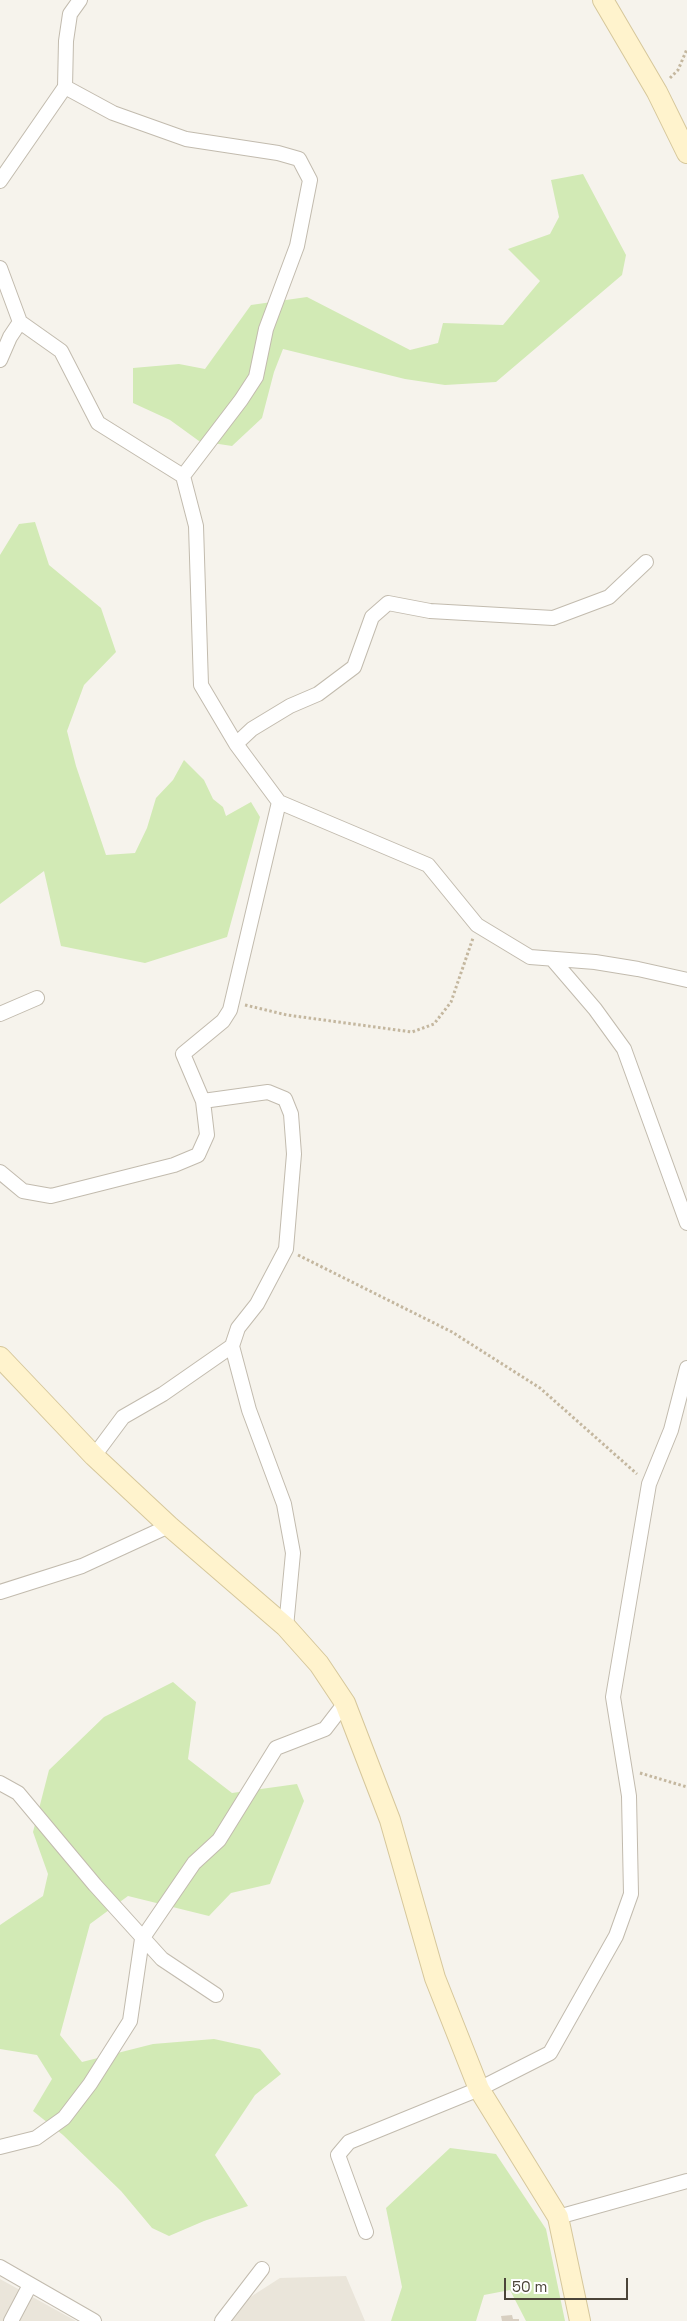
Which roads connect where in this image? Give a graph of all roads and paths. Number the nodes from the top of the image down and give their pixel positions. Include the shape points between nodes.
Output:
1 (80, 0) edge
2 (603, 0) edge
3 (687, 49) edge
4 (65, 87) junction
5 (657, 92) junction
6 (687, 153) edge
7 (0, 181) edge
8 (0, 268) edge
9 (20, 322) junction
10 (0, 360) edge
11 (183, 476) junction
12 (646, 562) dead end
13 (236, 744) junction
14 (279, 802) junction
15 (477, 925) junction
16 (553, 960) junction
17 (687, 980) edge
18 (37, 998) dead end
19 (232, 1002) junction
20 (0, 1014) edge
21 (203, 1101) junction
22 (0, 1172) edge
23 (687, 1223) edge
24 (286, 1249) junction
25 (232, 1346) junction
26 (0, 1357) edge
27 (687, 1368) edge
28 (94, 1456) junction
29 (649, 1484) junction
30 (170, 1526) junction
31 (0, 1592) edge
32 (286, 1627) junction
33 (344, 1703) junction
34 (625, 1768) junction
35 (0, 1783) edge
36 (687, 1787) edge
37 (142, 1938) junction
38 (216, 1995) dead end
39 (479, 2089) junction
40 (0, 2147) edge
41 (687, 2181) edge
42 (558, 2217) junction
43 (366, 2232) dead end
44 (0, 2267) edge
45 (262, 2269) dead end
46 (30, 2285) junction
47 (86, 2319) edge
48 (11, 2321) edge
49 (222, 2321) edge
50 (580, 2321) edge

1 - 4 street via 70,14
2 - 5 street
3 - 5 path via 678,70
4 - 7 street
4 - 11 street via 113,114 186,139 278,152 299,159 310,180 297,246 266,329 256,377
5 - 6 street
8 - 9 street
9 - 10 street
9 - 11 street via 61,351 98,423
11 - 13 street via 196,526 201,685
12 - 13 street via 609,597 553,618 430,610 388,603 372,617 354,667 318,694 290,706 252,729
13 - 14 street
14 - 15 street via 428,866
14 - 19 street
15 - 16 street via 530,957
15 - 19 path via 451,1002 434,1024 412,1032 287,1015
16 - 17 street via 638,968
16 - 23 street via 624,1049
18 - 20 street
19 - 21 street via 224,1021 183,1054
21 - 22 street via 207,1135 198,1155 174,1166 51,1196 22,1191
21 - 24 street via 268,1092 285,1098 291,1114 294,1154
24 - 25 street via 258,1304 238,1328
24 - 29 path via 452,1332 532,1383
25 - 28 street via 163,1394 123,1417
25 - 32 street via 249,1410 284,1504 293,1553
26 - 28 street
27 - 29 street via 671,1430
28 - 30 street
29 - 34 street via 613,1697
30 - 31 street via 82,1566
30 - 32 street
32 - 33 street via 319,1664
33 - 37 street via 325,1729 276,1748 218,1840 194,1863
33 - 39 street via 390,1820 435,1978
34 - 36 path
34 - 39 street via 629,1796 631,1894 616,1936 550,2053
35 - 37 street via 18,1793
37 - 38 street via 162,1959
37 - 40 street via 130,2021 90,2084 64,2118 36,2138
39 - 42 street
39 - 43 street via 349,2142 338,2155
41 - 42 street
42 - 50 street
44 - 46 street
45 - 49 street
46 - 47 street
46 - 48 street

